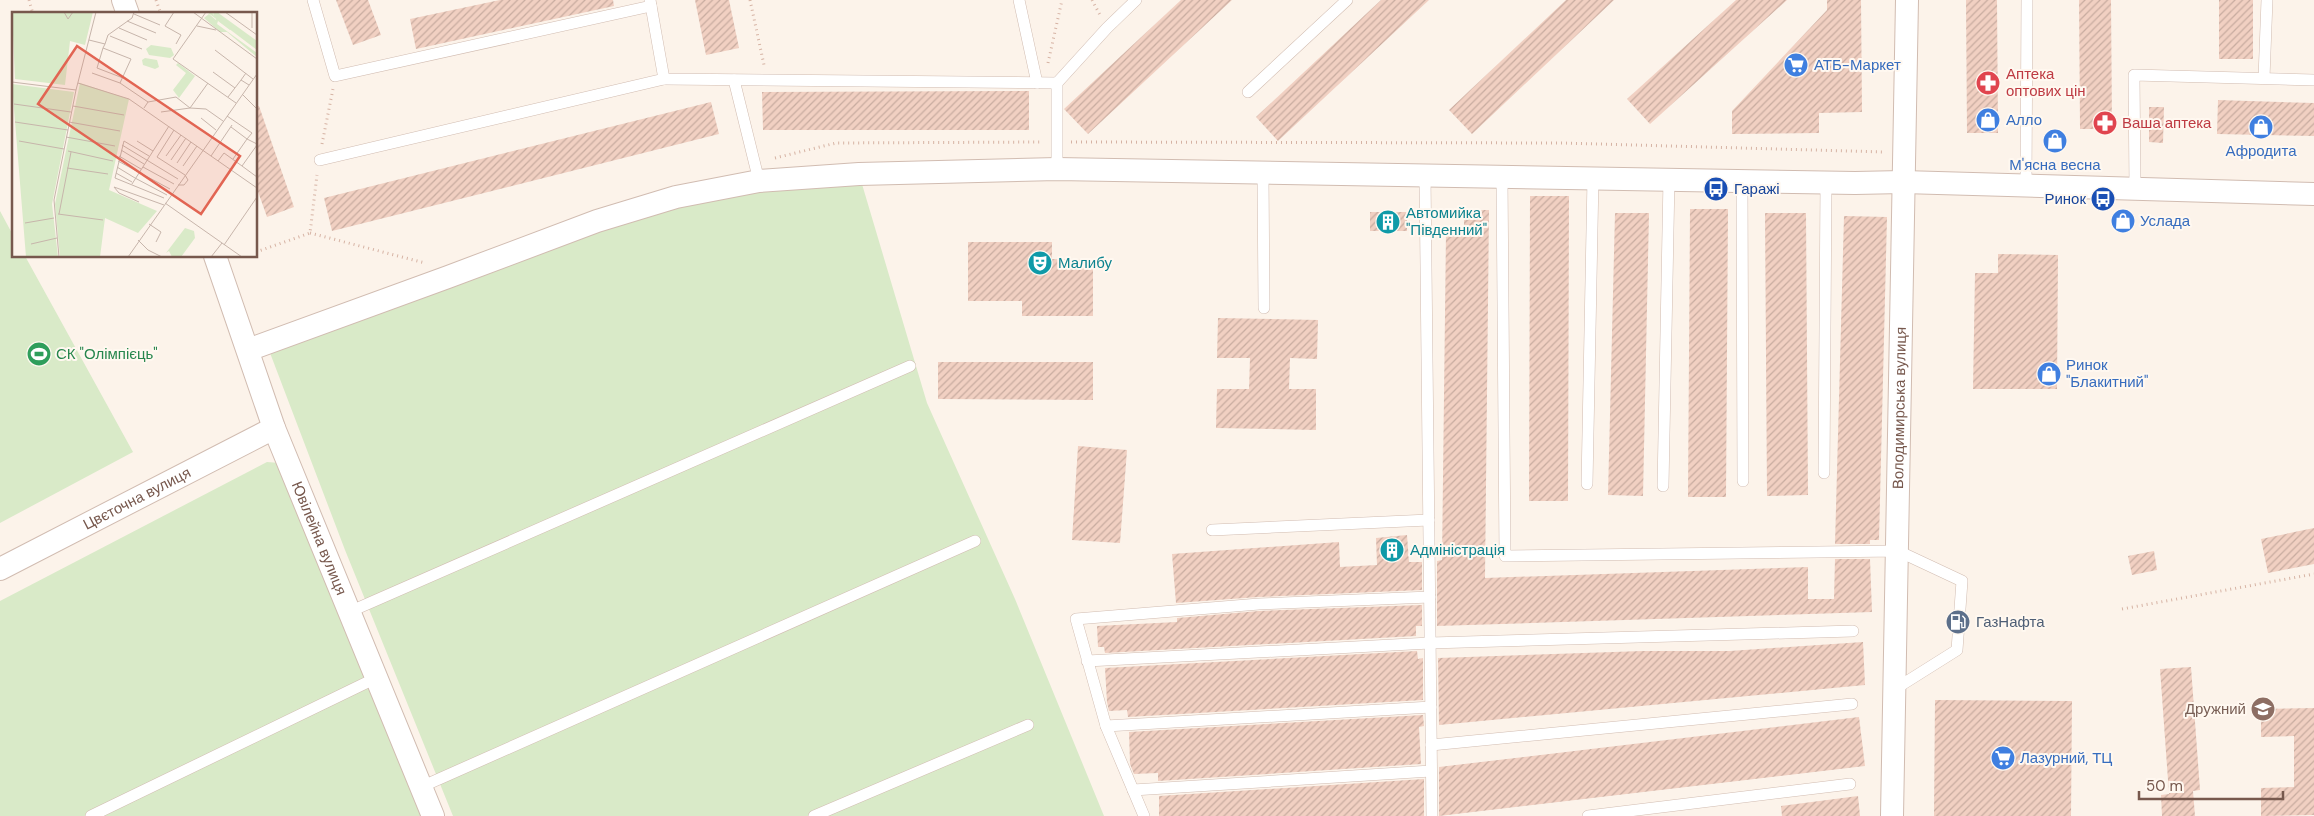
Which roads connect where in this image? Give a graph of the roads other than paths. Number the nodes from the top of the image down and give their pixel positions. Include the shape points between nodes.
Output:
1 (123, 0) edge
2 (313, 0) edge
3 (1020, 0) edge
4 (1136, 0) edge
5 (1348, 0) edge
6 (1907, 0) edge
7 (2026, 0) edge
8 (2267, 0) edge
9 (650, 3) edge
10 (127, 12) edge
11 (2264, 78) junction
12 (664, 79) junction
13 (734, 80) junction
14 (2314, 80) edge
15 (1057, 82) junction
16 (1040, 83) junction
17 (1248, 92) dead end
18 (320, 160) road end
19 (1057, 169) junction
20 (1263, 174) junction
21 (1425, 175) junction
22 (1502, 177) junction
23 (1593, 178) junction
24 (1669, 179) junction
25 (1742, 180) junction
26 (759, 182) junction
27 (1826, 182) junction
28 (1903, 182) junction
29 (2026, 185) junction
30 (2135, 188) junction
31 (2314, 194) edge
32 (216, 258) edge
33 (1264, 308) dead end
34 (248, 350) junction
35 (910, 366) dead end
36 (274, 428) junction
37 (1824, 474) dead end
38 (1743, 481) dead end
39 (1587, 484) dead end
40 (1663, 486) dead end
41 (1429, 520) junction
42 (1212, 530) dead end
43 (975, 541) dead end
44 (1898, 551) junction
45 (0, 569) edge
46 (1430, 598) junction
47 (349, 612) junction
48 (1853, 631) dead end
49 (1430, 643) junction
50 (1087, 661) junction
51 (376, 678) junction
52 (1895, 689) junction
53 (1852, 704) dead end
54 (1431, 707) junction
55 (1028, 725) dead end
56 (1106, 726) junction
57 (1431, 745) junction
58 (1431, 771) junction
59 (1850, 784) dead end
60 (421, 787) junction
61 (1133, 790) junction
62 (91, 816) edge
63 (433, 816) edge
64 (814, 816) edge
65 (1144, 816) edge
66 (1432, 816) edge
67 (1588, 816) edge
68 (1892, 816) edge

1 - 10 street
2 - 9 lane via 335,76
3 - 16 lane
4 - 15 lane
5 - 17 lane
6 - 28 street, Володимирська вулиця
7 - 29 lane
8 - 11 lane
9 - 12 lane
11 - 14 lane
11 - 30 lane via 2134,75
12 - 13 lane
12 - 18 lane
13 - 16 lane
13 - 26 lane
15 - 16 lane
15 - 19 lane
19 - 20 street
19 - 26 street via 859,174
20 - 21 street
20 - 33 lane
21 - 22 street
21 - 41 lane
22 - 23 street
22 - 44 lane via 1506,556
23 - 24 street
23 - 39 lane
24 - 25 street
24 - 40 lane
25 - 27 street
25 - 38 lane
26 - 34 street via 676,197 597,220
27 - 28 street
27 - 37 lane
28 - 29 street
28 - 44 street, Володимирська вулиця
29 - 30 street
30 - 31 street
32 - 34 street, Ювілейна вулиця
34 - 36 street, Ювілейна вулиця
35 - 47 lane
36 - 45 street, Цвєточна вулиця
36 - 47 street, Ювілейна вулиця
41 - 42 lane
41 - 46 lane
43 - 60 lane
44 - 52 street, Володимирська вулиця
44 - 52 lane via 1962,581 1957,650
46 - 49 lane
46 - 50 lane via 1259,604 1076,619
47 - 51 street, Ювілейна вулиця
48 - 49 lane
49 - 50 lane
49 - 54 lane
50 - 56 lane
51 - 60 street, Ювілейна вулиця
51 - 62 lane
52 - 68 street, Володимирська вулиця
53 - 57 lane
54 - 56 lane
54 - 57 lane
55 - 64 lane
56 - 61 lane
57 - 58 lane
58 - 61 lane
58 - 66 lane
59 - 67 lane
60 - 63 street, Ювілейна вулиця
61 - 65 lane

